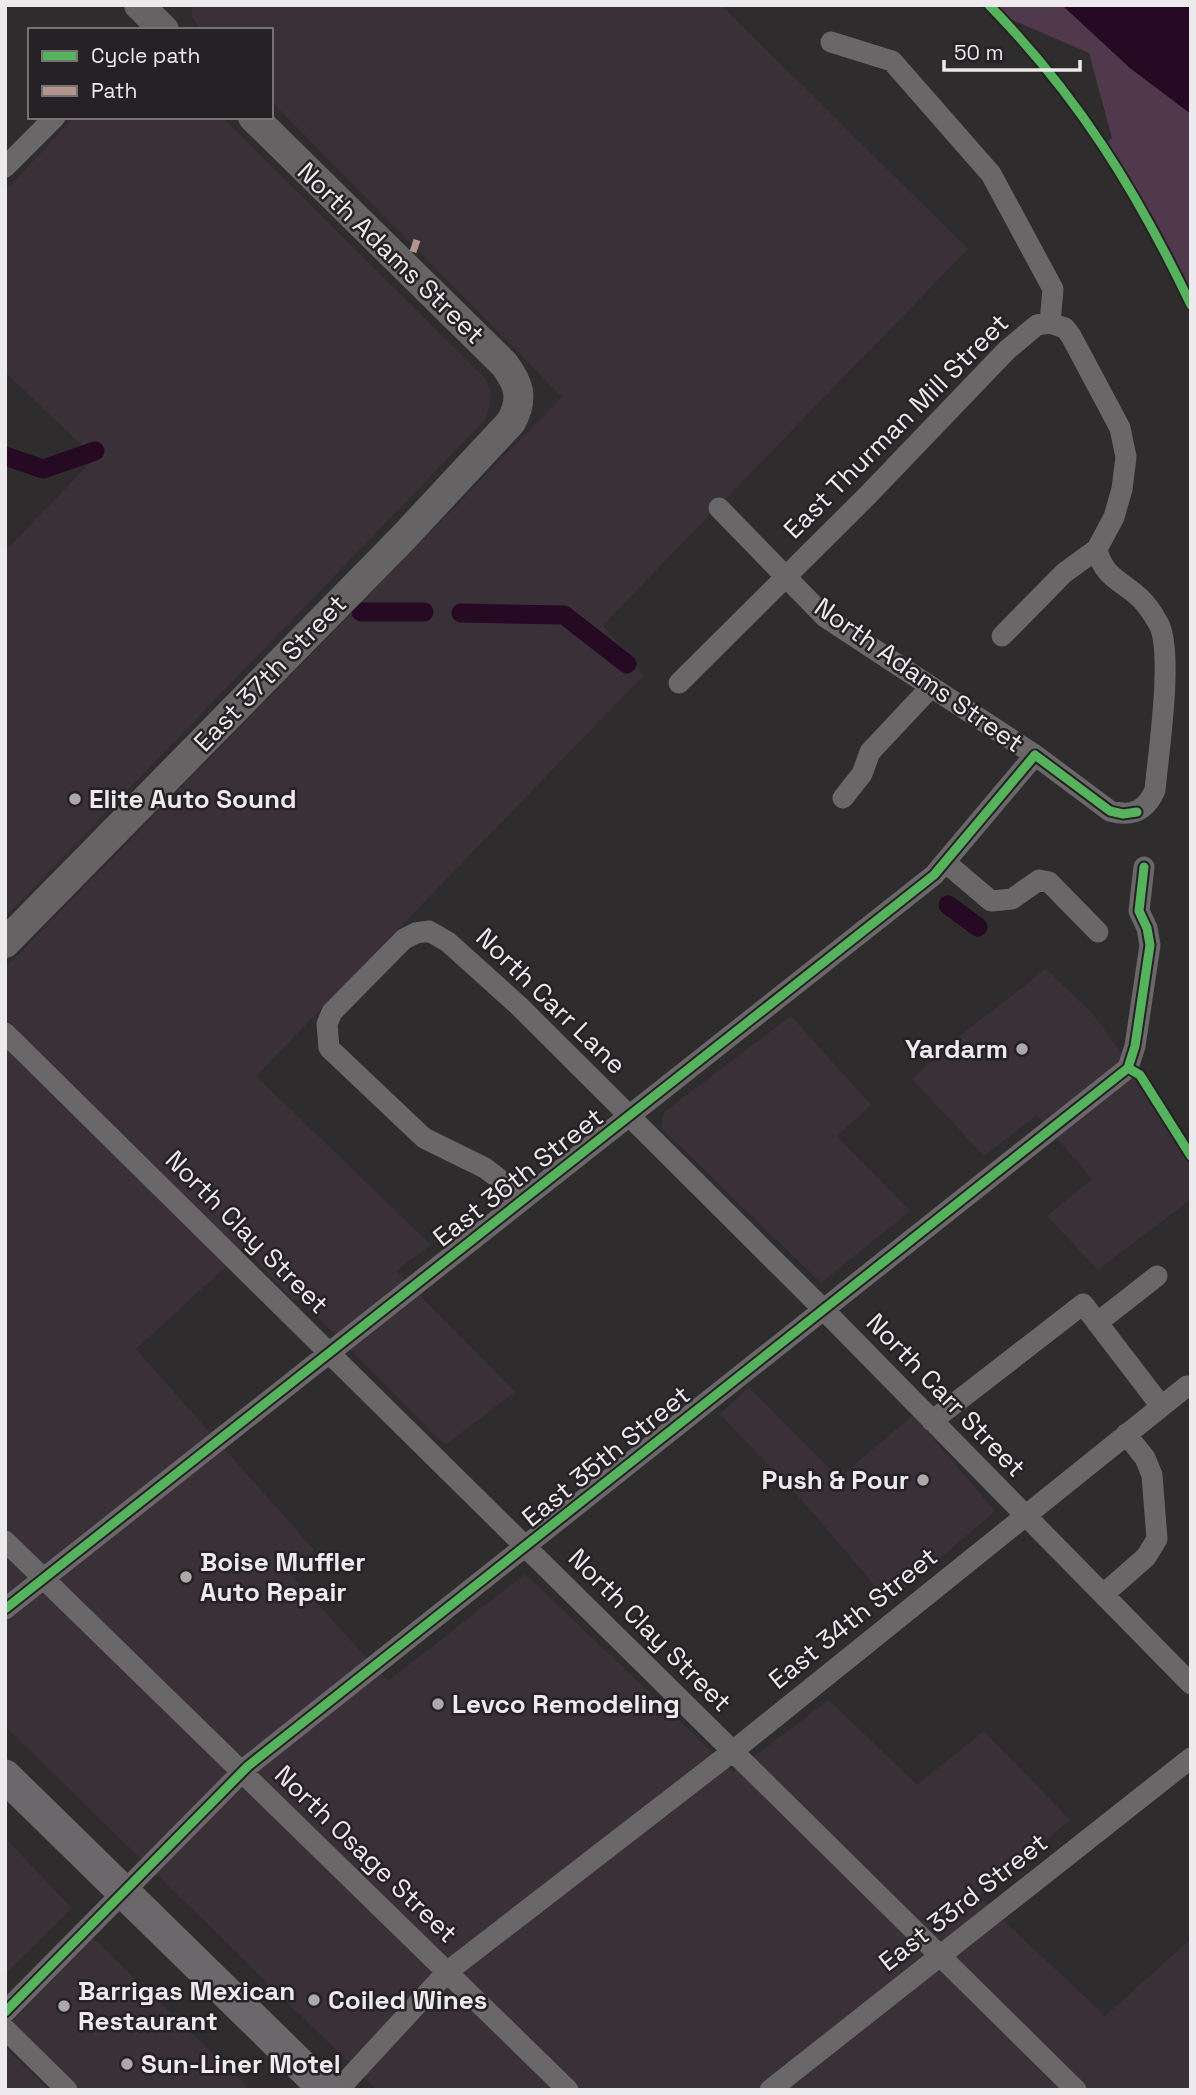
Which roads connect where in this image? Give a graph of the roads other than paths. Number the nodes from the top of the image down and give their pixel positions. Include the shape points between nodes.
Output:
1 (831, 42) dead end
2 (53, 119) edge
3 (255, 119) edge
4 (5, 167) edge
5 (1051, 323) junction
6 (520, 395) joint
7 (719, 508) dead end
8 (1097, 549) junction
9 (786, 577) junction
10 (1002, 636) dead end
11 (679, 683) dead end
12 (931, 687) junction
13 (1035, 755) junction
14 (843, 797) dead end
15 (945, 862) junction
16 (1144, 867) dead end
17 (1098, 932) dead end
18 (5, 943) edge
19 (5, 1033) edge
20 (628, 1117) junction
21 (519, 1203) junction
22 (1157, 1276) dead end
23 (823, 1309) junction
24 (1097, 1322) junction
25 (329, 1353) junction
26 (1187, 1387) dead end
27 (1161, 1406) junction
28 (932, 1421) junction
29 (1126, 1434) junction
30 (1024, 1515) junction
31 (5, 1541) edge
32 (526, 1546) junction
33 (43, 1578) junction
34 (1105, 1593) junction
35 (5, 1609) edge
36 (1191, 1684) edge
37 (733, 1751) junction
38 (1191, 1758) edge
39 (242, 1771) junction
40 (5, 1776) edge
41 (124, 1892) junction
42 (940, 1955) junction
43 (447, 1972) junction
44 (5, 2012) edge
45 (5, 2029) edge
46 (67, 2090) edge
47 (326, 2090) edge
48 (338, 2090) edge
49 (568, 2090) edge
50 (770, 2090) edge
51 (1076, 2090) edge

1 - 5 street via 892,61 991,174 1051,282
2 - 4 street
3 - 6 street, North Adams Street via 504,364 517,381
5 - 8 street via 1071,336 1120,428 1126,457 1114,517
5 - 9 street, East Thurman Mill Street via 1037,325 1007,350
6 - 18 street, East 37th Street via 512,422
7 - 9 street, North Adams Street
8 - 10 street via 1064,573
8 - 13 street, North Adams Street via 1109,576 1141,599 1160,624 1166,654 1155,790 1149,805 1137,812 1110,811
9 - 11 street, East Thurman Mill Street
9 - 12 street, North Adams Street via 825,617
12 - 13 street, North Adams Street
12 - 14 street via 870,752 862,775
13 - 15 street, East 36th Street
15 - 17 street via 991,901 1012,899 1039,880 1049,882
15 - 20 street, East 36th Street
16 - 23 street, East 35th Street via 1139,911 1150,945 1128,1068
19 - 25 street, North Clay Street
20 - 21 street, East 36th Street
20 - 21 street, North Carr Lane via 449,942 429,931 404,939 332,1012 326,1036 335,1056 409,1125 485,1168
20 - 23 street, North Carr Street
21 - 25 street, East 36th Street
22 - 24 street
23 - 28 street, North Carr Street
23 - 32 street, East 35th Street
24 - 27 street
24 - 28 street via 1083,1304
25 - 32 street, North Clay Street
25 - 33 street, East 36th Street
26 - 27 street, East 34th Street
27 - 29 street, East 34th Street
28 - 30 street, North Carr Street
29 - 30 street, East 34th Street
29 - 34 street via 1152,1475 1157,1539 1146,1557
30 - 34 street, North Carr Street
30 - 37 street, East 34th Street
31 - 33 street, North Osage Street
32 - 37 street, North Clay Street
32 - 39 street, East 35th Street
33 - 35 street, East 36th Street
33 - 39 street, North Osage Street
34 - 36 street, North Carr Street
37 - 42 street, North Clay Street
37 - 43 street, East 34th Street
38 - 42 street, East 33rd Street
39 - 41 street, East 35th Street
39 - 43 street, North Osage Street
40 - 41 main road
41 - 44 street, East 35th Street
41 - 47 main road
42 - 50 street, East 33rd Street
42 - 51 street, North Clay Street
43 - 48 street, East 34th Street
43 - 49 street, North Osage Street
45 - 46 street

